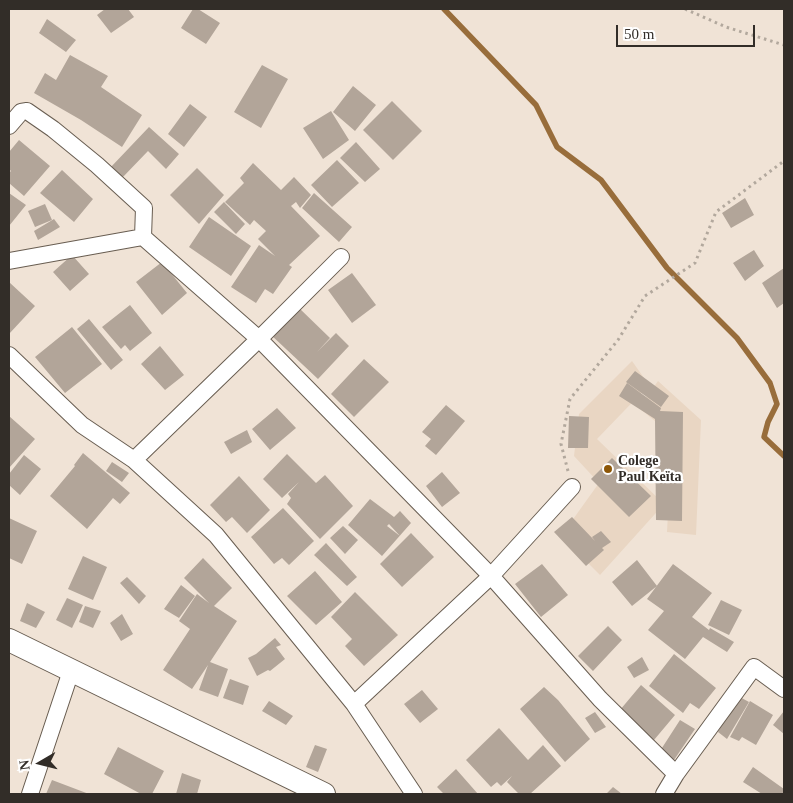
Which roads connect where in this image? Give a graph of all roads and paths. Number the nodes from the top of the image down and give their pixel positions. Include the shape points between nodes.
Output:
1 (685, 9) edge
2 (784, 45) edge
3 (9, 126) edge
4 (784, 161) edge
5 (143, 237) junction
6 (341, 257) dead end
7 (9, 261) edge
8 (259, 339) junction
9 (9, 355) edge
10 (134, 460) junction
11 (572, 487) joint
12 (491, 576) junction
13 (9, 640) edge
14 (70, 671) junction
15 (784, 689) edge
16 (354, 704) junction
17 (676, 774) junction
18 (30, 794) edge
19 (324, 794) edge
20 (414, 794) edge
21 (664, 794) edge

1 - 2 path via 726,27
3 - 5 street via 21,112 27,111 97,165 144,208
4 - 11 path via 716,212 695,263 645,296 618,340 570,399 561,444
5 - 7 street
5 - 8 street
6 - 8 street
8 - 10 street
8 - 12 street
9 - 10 street via 82,425
10 - 16 street via 216,535
11 - 12 street
12 - 16 street
12 - 17 street via 600,698
13 - 14 main road
14 - 18 street
14 - 19 main road
15 - 17 street via 754,667
16 - 20 street
17 - 21 street

